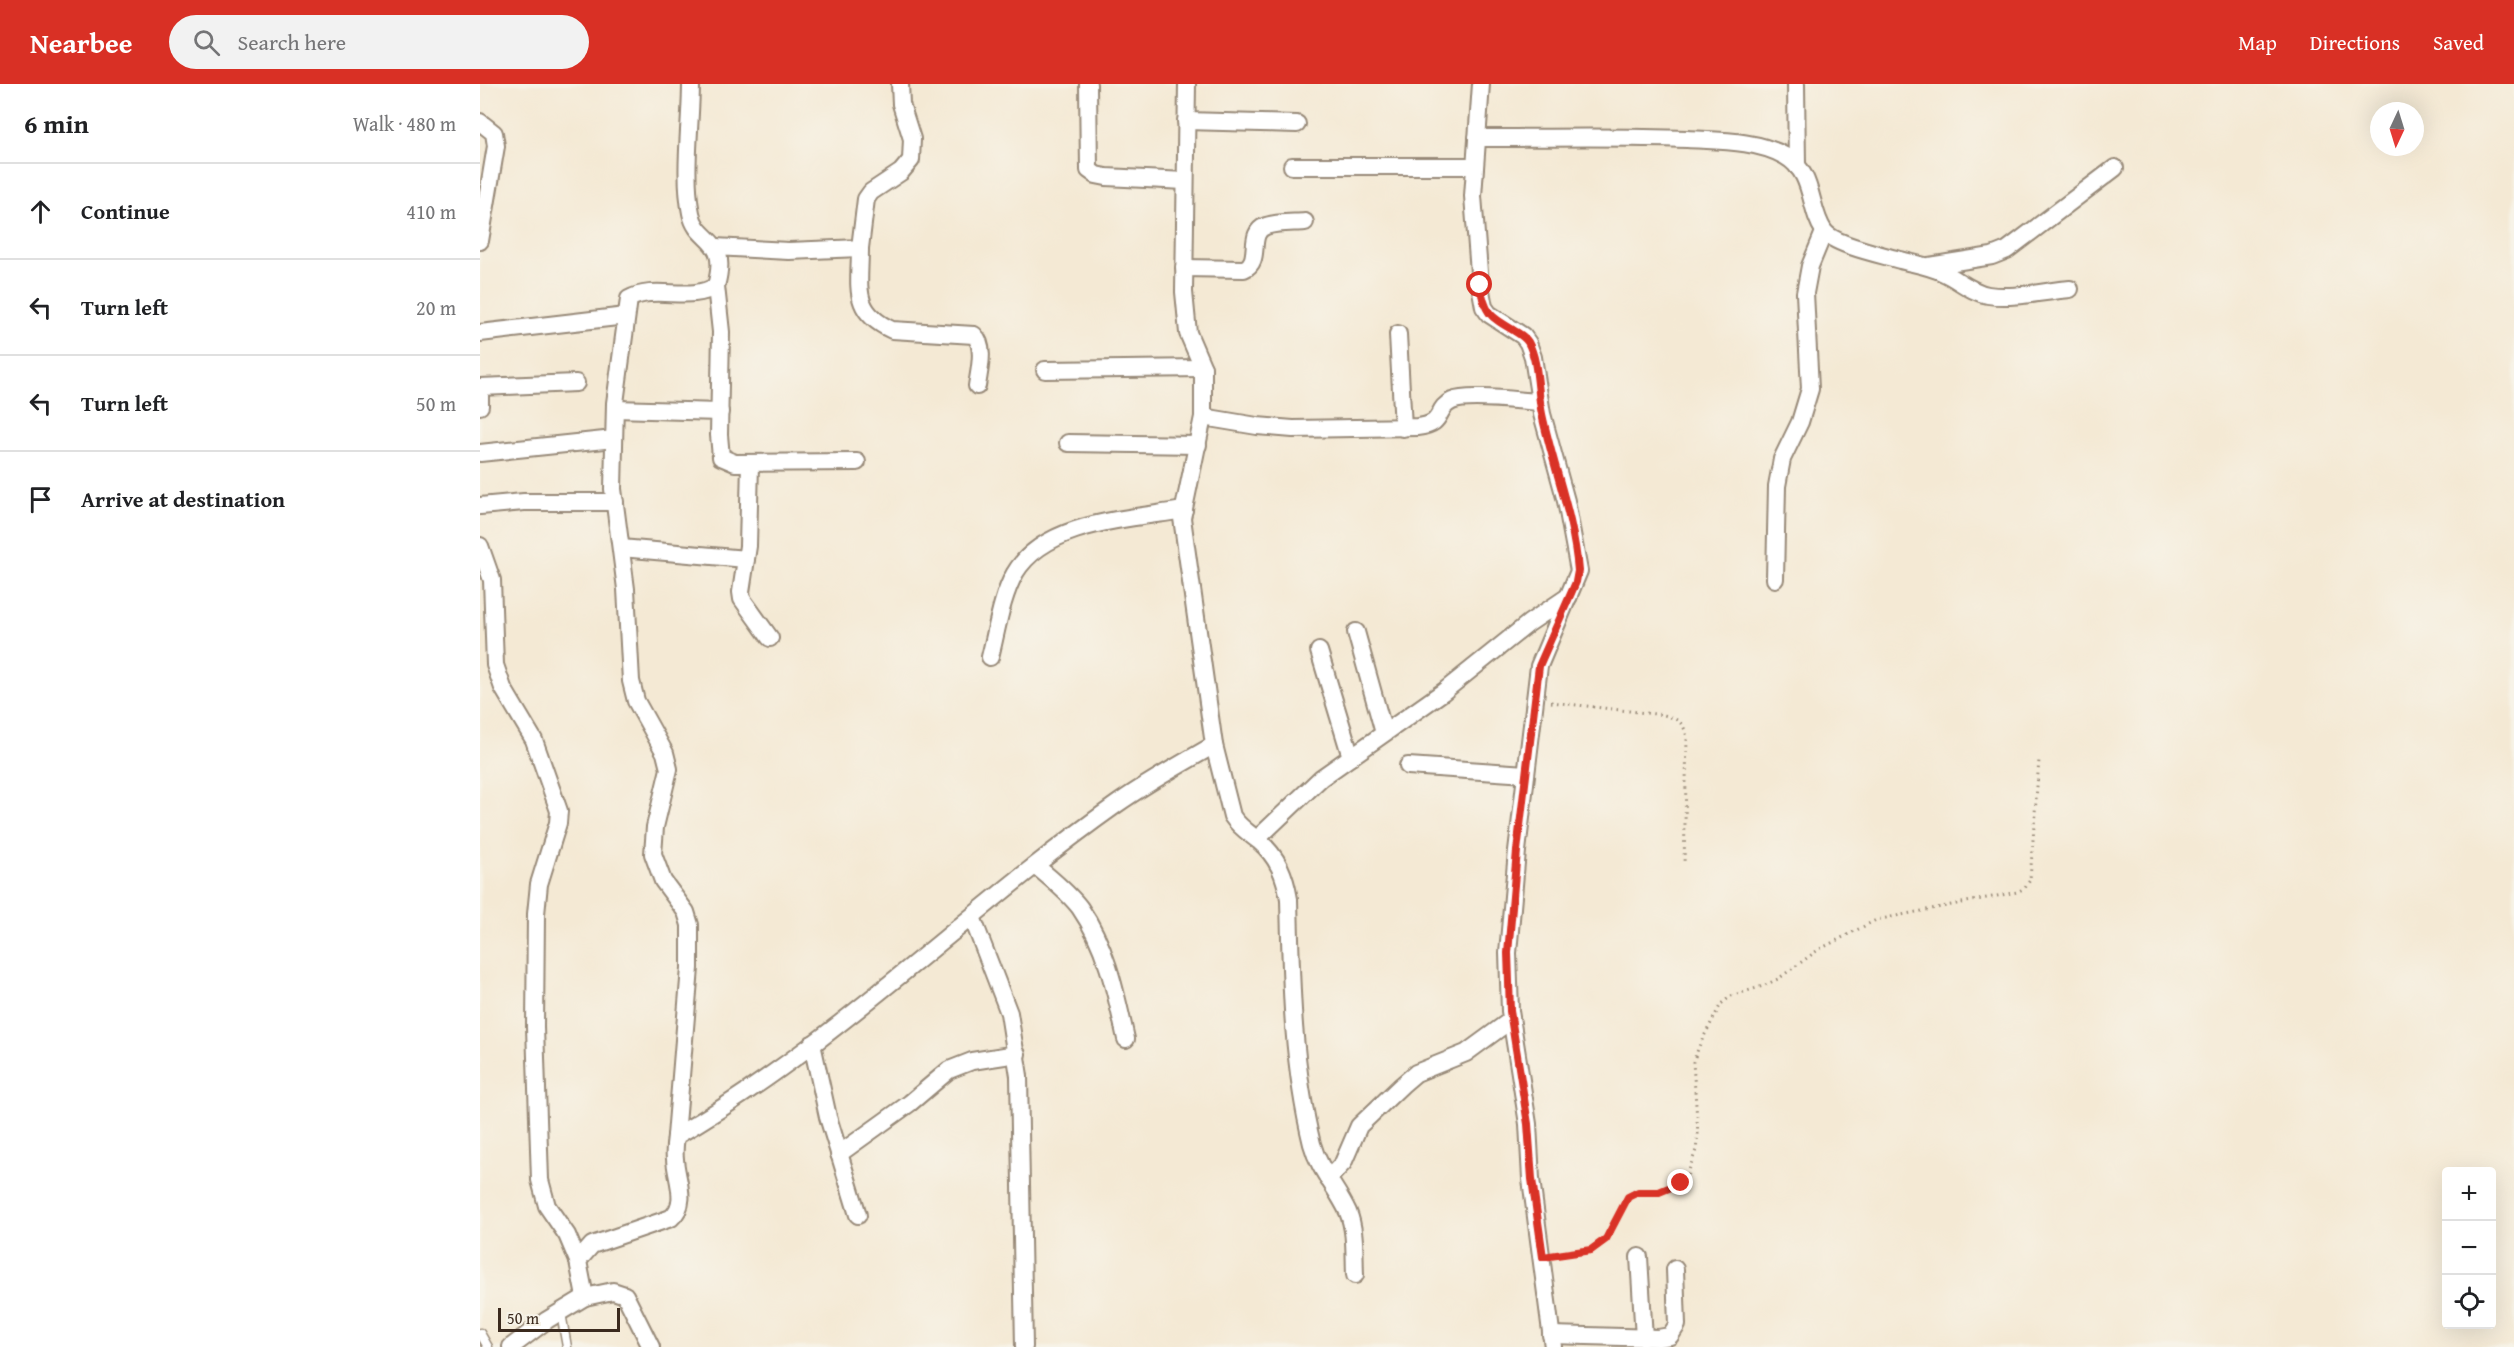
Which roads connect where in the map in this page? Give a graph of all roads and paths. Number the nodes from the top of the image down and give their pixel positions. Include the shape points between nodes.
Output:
1 (691, 84) edge
2 (900, 84) edge
3 (1088, 84) edge
4 (1187, 84) edge
5 (1481, 84) edge
6 (1796, 84) edge
7 (1186, 121) junction
8 (480, 122) edge
9 (1297, 124) dead end
10 (1477, 138) junction
11 (1292, 166) dead end
12 (1475, 166) junction
13 (1797, 166) junction
14 (2115, 168) dead end
15 (1185, 182) junction
16 (1305, 222) dead end
17 (1824, 232) junction
18 (480, 241) edge
19 (715, 247) junction
20 (860, 248) junction
21 (1925, 266) junction
22 (1184, 268) junction
23 (716, 286) junction
24 (2070, 289) dead end
25 (626, 316) junction
26 (480, 333) edge
27 (1398, 334) dead end
28 (1203, 368) junction
29 (1045, 370) dead end
30 (576, 383) dead end
31 (977, 386) dead end
32 (480, 389) edge
33 (1540, 402) junction
34 (480, 406) edge
35 (615, 409) junction
36 (720, 412) junction
37 (1203, 417) junction
38 (1403, 428) junction
39 (614, 439) junction
40 (1068, 443) dead end
41 (1198, 445) junction
42 (480, 453) edge
43 (857, 462) dead end
44 (750, 463) junction
45 (615, 502) junction
46 (480, 506) edge
47 (1184, 510) junction
48 (480, 546) edge
49 (621, 548) junction
50 (746, 559) junction
51 (1775, 579) dead end
52 (1569, 595) junction
53 (1356, 633) dead end
54 (770, 638) dead end
55 (1319, 651) dead end
56 (990, 657) dead end
57 (1534, 700) junction
58 (1384, 734) junction
59 (1214, 745) junction
60 (1351, 757) junction
61 (2038, 760) dead end
62 (1408, 766) dead end
63 (1526, 774) junction
64 (1257, 839) junction
65 (1684, 865) dead end
66 (1036, 866) junction
67 (972, 917) junction
68 (1511, 1020) junction
69 (1126, 1039) dead end
70 (812, 1044) junction
71 (1017, 1054) junction
72 (676, 1136) junction
73 (839, 1154) junction
74 (1328, 1179) junction
75 (858, 1215) dead end
76 (1543, 1257) junction
77 (1639, 1257) dead end
78 (578, 1261) junction
79 (1675, 1269) dead end
80 (1355, 1275) dead end
81 (585, 1297) junction
82 (561, 1313) junction
83 (480, 1333) edge
84 (1644, 1338) junction
85 (1552, 1341) edge
86 (488, 1347) edge
87 (511, 1347) edge
88 (567, 1347) edge
89 (651, 1347) edge
90 (1024, 1347) edge

1 - 19 street via 691,214 695,225
2 - 20 street via 901,104 912,139 911,160 866,199
3 - 15 street via 1089,170 1106,177
4 - 7 street
5 - 10 street
6 - 13 street
7 - 9 street
7 - 15 street
8 - 18 street via 494,133 496,146
10 - 12 street
10 - 13 street via 1712,140 1760,147 1785,156
11 - 12 street
12 - 33 street via 1473,196 1484,307 1528,343
13 - 17 street via 1805,177
14 - 21 street via 2007,250 1992,256
15 - 22 street
16 - 22 street via 1259,230 1254,261 1245,269
17 - 21 street via 1869,251
17 - 51 street via 1810,266 1805,293 1810,389 1782,459 1777,486
19 - 20 street via 789,251
19 - 23 street via 720,262
20 - 31 street via 860,301 864,310 892,330 974,335 981,349
21 - 24 street via 1988,295
22 - 28 street via 1186,321
23 - 25 street via 707,292 636,295 629,299
23 - 36 street via 721,332
25 - 26 street
25 - 35 street
27 - 38 street
28 - 29 street
28 - 37 street
30 - 32 street
32 - 34 street
33 - 38 street via 1464,398 1444,407 1437,422 1429,426
33 - 52 street via 1577,559 1578,571
35 - 36 street
35 - 39 street
36 - 44 street via 721,457 735,463
37 - 38 street via 1293,429
37 - 41 street
39 - 42 street
39 - 45 street
40 - 41 street
41 - 47 street
43 - 44 street
44 - 50 street
45 - 46 street
45 - 49 street
47 - 56 street via 1064,533 1035,551 1023,562 1009,586
47 - 59 street via 1183,531
48 - 78 street via 492,580 498,677 534,740 558,811 558,823 539,884 536,914 540,1180 547,1206 567,1235
49 - 50 street
49 - 72 street via 631,681 636,701 665,753 669,769 655,826 653,854 663,881 686,912 690,925
50 - 54 street via 742,599
52 - 57 street via 1542,654
52 - 58 street
53 - 58 street
55 - 60 street
57 - 63 street
57 - 65 path via 1664,715 1682,723 1687,739
58 - 60 street
59 - 64 street via 1233,816 1237,824
59 - 66 street via 1117,804
60 - 64 street via 1321,778
61 - 76 path via 2030,879 2025,888 1980,901 1876,920 1818,950 1778,979 1731,996 1721,1004 1693,1062 1698,1134 1687,1176 1671,1188 1628,1197 1601,1245
62 - 63 street
63 - 68 street via 1508,953
64 - 74 street via 1275,857 1285,878 1294,1039 1312,1144
66 - 67 street
66 - 69 street via 1074,901 1088,922 1112,977
67 - 70 street
67 - 71 street via 1009,1013
68 - 74 street via 1466,1053 1416,1073 1402,1085 1359,1126 1343,1163
68 - 76 street
70 - 72 street via 724,1108
70 - 73 street
71 - 73 street via 972,1061 949,1070
71 - 90 street
72 - 78 street via 681,1198 678,1212 671,1218 592,1245
73 - 75 street
74 - 80 street via 1352,1223
76 - 85 street
77 - 84 street
78 - 81 street
79 - 84 street via 1674,1332 1670,1336
81 - 82 street
81 - 89 street via 613,1291 625,1295
82 - 87 street
82 - 88 lane
83 - 86 lane
84 - 85 street

